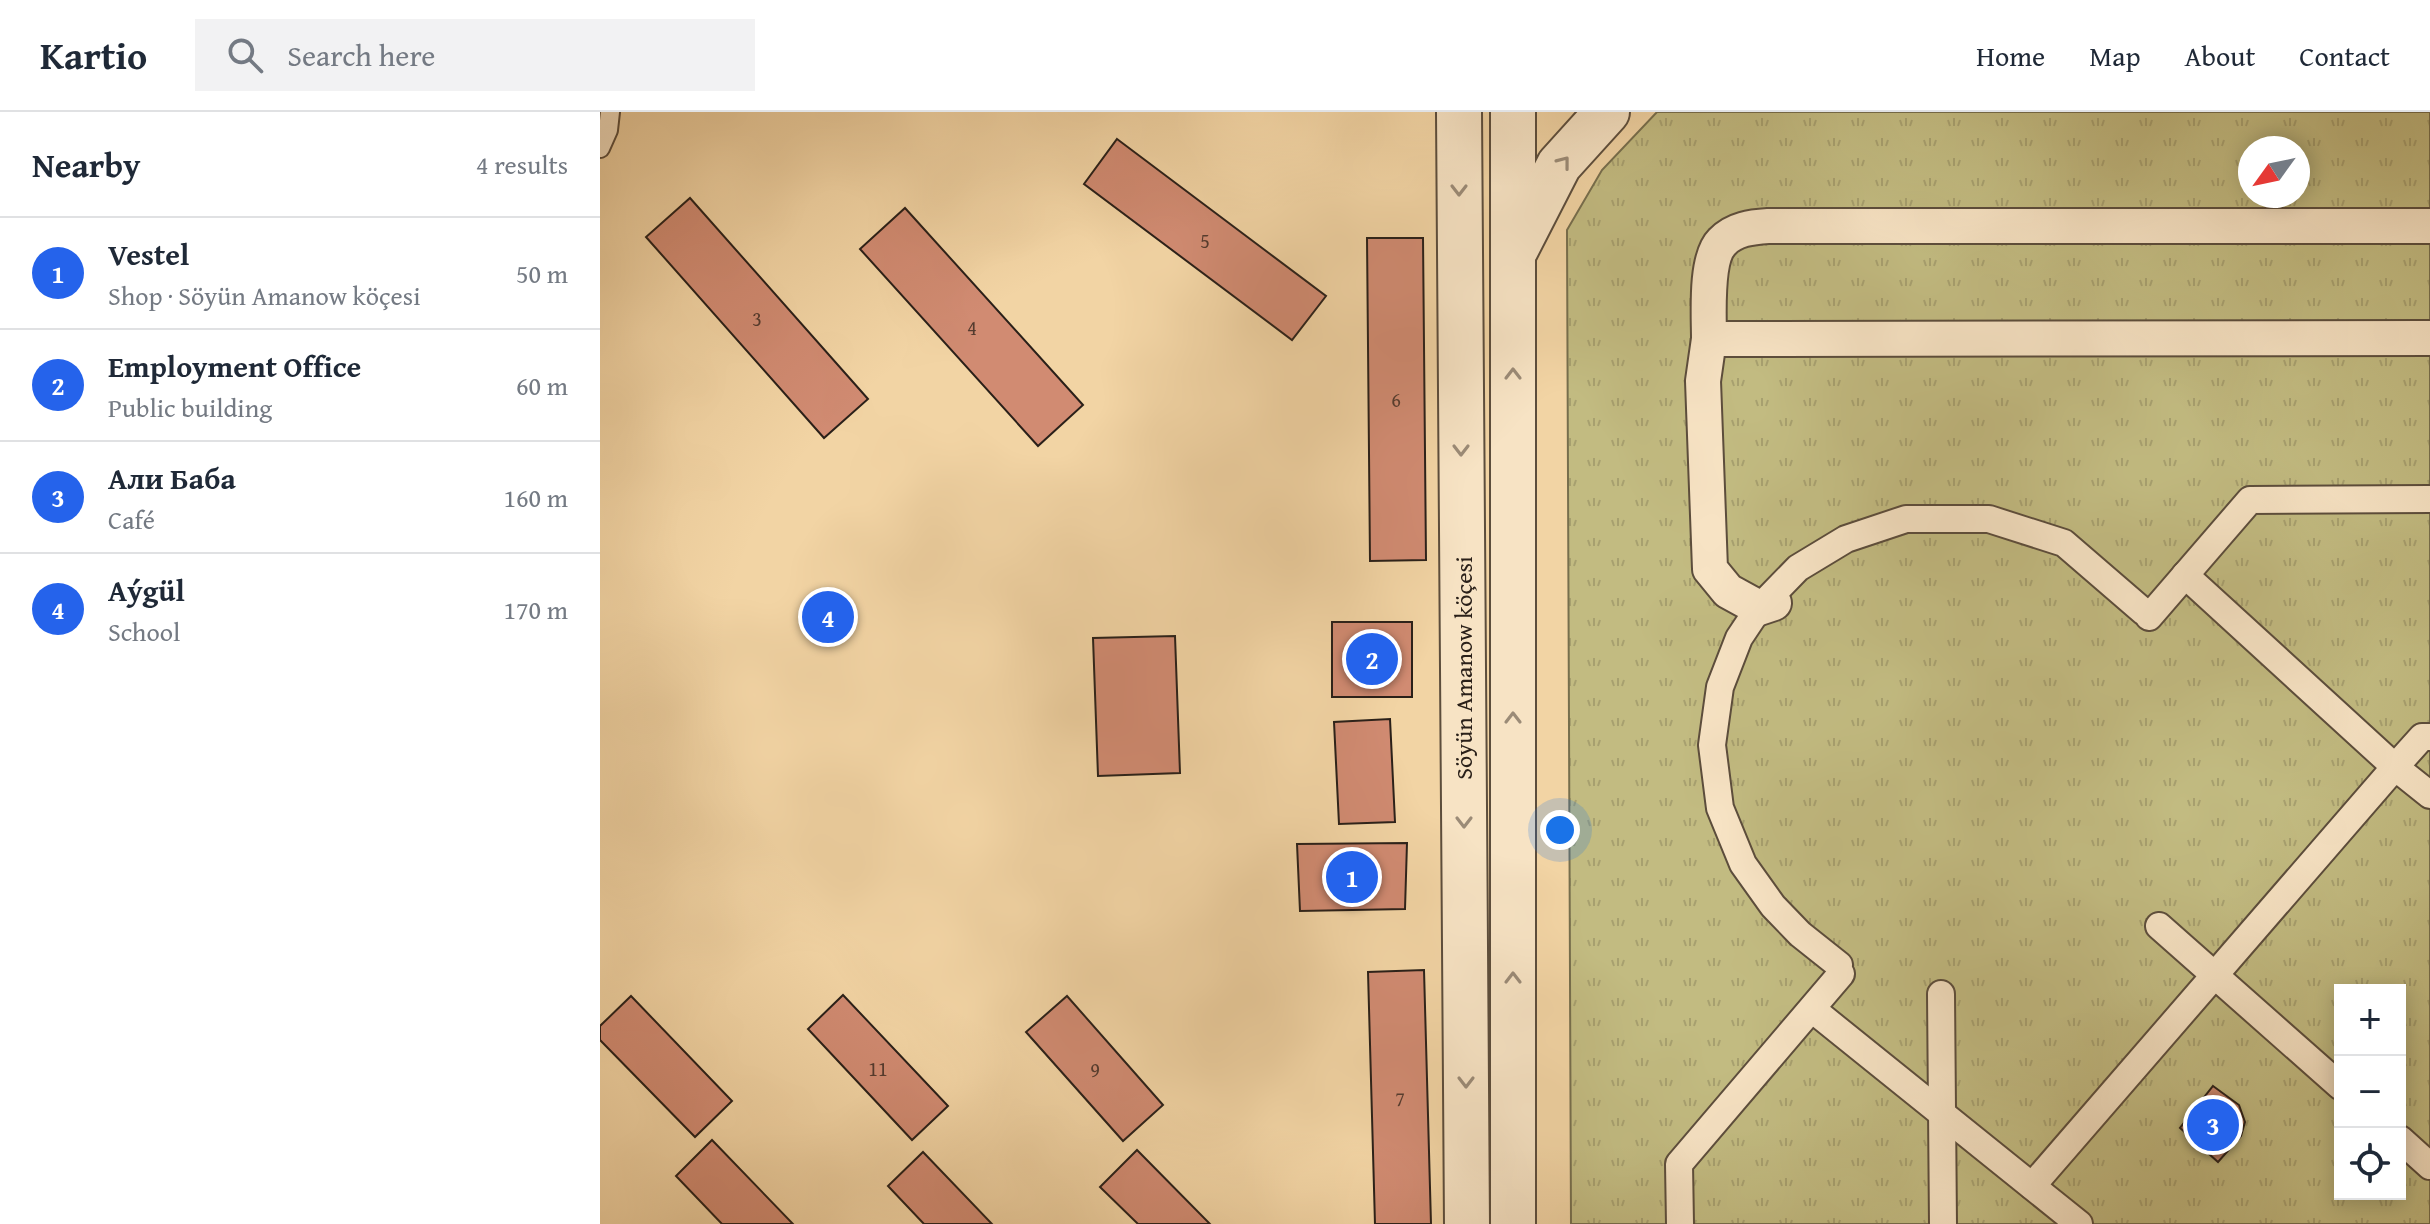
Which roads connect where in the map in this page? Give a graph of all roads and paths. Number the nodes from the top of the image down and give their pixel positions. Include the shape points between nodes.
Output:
1 (610, 112) edge
2 (1459, 112) edge
3 (1513, 112) edge
4 (1607, 112) edge
5 (600, 148) edge
6 (2430, 226) edge
7 (1513, 254) junction
8 (2430, 338) edge
9 (1709, 339) junction
10 (2430, 499) edge
11 (2185, 575) junction
12 (1767, 605) junction
13 (2430, 737) edge
14 (2395, 767) junction
15 (2430, 795) edge
16 (2159, 926) dead end
17 (2214, 975) junction
18 (1941, 994) dead end
19 (1812, 1009) junction
20 (2334, 1081) edge
21 (1942, 1114) junction
22 (2406, 1144) edge
23 (2430, 1166) edge
24 (2032, 1186) junction
25 (1467, 1224) edge
26 (1513, 1224) edge
27 (1680, 1224) edge
28 (1943, 1224) edge
29 (2079, 1224) edge

1 - 5 lane
2 -> 25 street, Söyün Amanow köçesi
3 - 7 street, Söyün Amanow köçesi
7 -> 4 street via 1559,165
6 - 9 street via 1745,228 1721,242 1710,268
26 -> 7 street, Söyün Amanow köçesi
8 - 9 street
9 - 12 street via 1703,381 1710,569 1728,591
10 - 11 street via 2250,500
11 - 12 street via 2146,614 2064,543 1989,519 1906,519 1846,539 1798,568
11 - 14 street
12 - 19 street via 1739,638 1720,687 1712,745 1720,808 1743,864 1773,906 1840,970
13 - 14 street via 2422,737
14 - 15 street
14 - 17 street
16 - 17 street
17 - 20 street
17 - 24 street
18 - 21 street
19 - 21 street
19 - 27 street via 1679,1164
21 - 24 street
21 - 28 street
22 - 23 street
24 - 29 street

